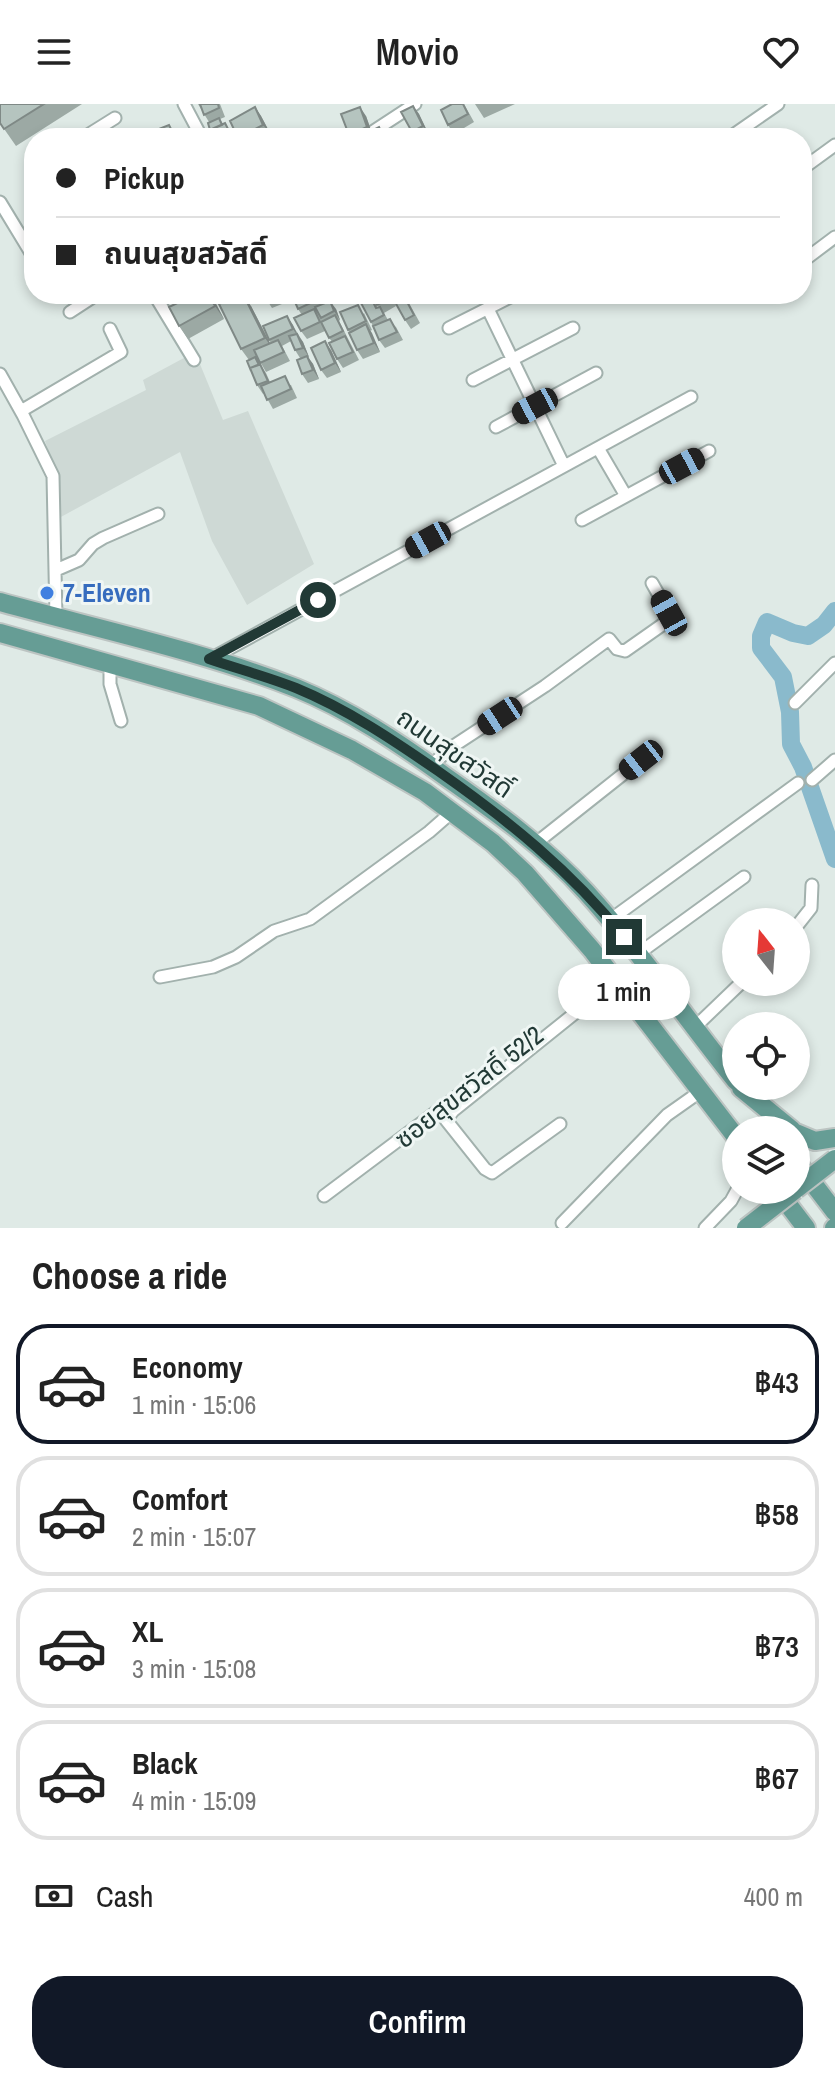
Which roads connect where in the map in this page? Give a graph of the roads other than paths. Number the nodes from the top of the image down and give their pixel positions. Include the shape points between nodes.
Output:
1 (184, 104) edge
2 (415, 104) edge
3 (778, 104) edge
4 (115, 118) dead end
5 (99, 128) edge
6 (197, 128) edge
7 (378, 128) edge
8 (743, 128) edge
9 (835, 145) edge
10 (812, 162) edge
11 (0, 202) edge
12 (835, 237) edge
13 (24, 242) edge
14 (812, 254) edge
15 (82, 304) edge
16 (160, 304) edge
17 (497, 304) edge
18 (488, 309) junction
19 (70, 312) dead end
20 (449, 328) dead end
21 (573, 328) dead end
22 (110, 329) dead end
23 (512, 359) junction
24 (194, 360) dead end
25 (596, 373) dead end
26 (0, 374) edge
27 (473, 380) dead end
28 (691, 397) dead end
29 (535, 406) junction
30 (21, 411) junction
31 (496, 427) dead end
32 (598, 448) junction
33 (709, 451) dead end
34 (564, 466) junction
35 (626, 496) junction
36 (158, 514) dead end
37 (582, 520) dead end
38 (56, 570) junction
39 (652, 583) dead end
40 (0, 602) edge
41 (56, 617) junction
42 (0, 633) edge
43 (50, 647) junction
44 (209, 659) junction
45 (835, 663) edge
46 (110, 664) junction
47 (795, 703) dead end
48 (121, 721) dead end
49 (641, 760) dead end
50 (835, 760) edge
51 (430, 766) junction
52 (812, 780) dead end
53 (798, 783) dead end
54 (453, 811) junction
55 (535, 844) junction
56 (744, 877) dead end
57 (812, 885) dead end
58 (810, 909) edge
59 (610, 920) junction
60 (638, 954) junction
61 (160, 977) dead end
62 (613, 978) junction
63 (727, 996) edge
64 (694, 1028) junction
65 (722, 1063) edge
66 (701, 1091) junction
67 (750, 1100) edge
68 (757, 1100) edge
69 (762, 1116) edge
70 (775, 1116) edge
71 (722, 1118) edge
72 (560, 1124) dead end
73 (835, 1138) edge
74 (810, 1139) edge
75 (835, 1159) edge
76 (810, 1179) edge
77 (810, 1180) edge
78 (324, 1196) dead end
79 (728, 1204) edge
80 (780, 1204) edge
81 (796, 1204) edge
82 (835, 1212) edge
83 (562, 1223) dead end
84 (705, 1228) edge
85 (746, 1228) edge
86 (803, 1228) edge

1 - 6 street
2 - 7 street
3 - 8 street
4 - 5 street
9 - 10 street
11 - 13 street
12 - 14 street
15 - 19 street
16 - 24 street
17 - 18 street
18 - 20 street
18 - 23 street
21 - 23 street
22 - 30 street via 121,352
23 - 27 street
23 - 29 street
25 - 29 street
26 - 30 street
28 - 32 street
29 - 31 street
29 - 34 street
30 - 38 street via 53,476
32 - 34 street
32 - 35 street
33 - 35 street
34 - 44 street
35 - 37 street
36 - 38 street via 103,538 79,560
38 - 41 street
39 - 51 street via 669,613 667,620 625,651 609,639
40 - 41 main road, ถนนสุขสวัสดิ์
41 - 43 main road
41 - 44 main road, ถนนสุขสวัสดิ์
42 - 43 main road, ถนนสุขสวัสดิ์
43 - 46 main road, ถนนสุขสวัสดิ์
44 - 51 main road, ถนนสุขสวัสดิ์ via 329,704
45 - 47 street
46 - 48 street
46 - 54 main road, ถนนสุขสวัสดิ์ via 301,723
49 - 55 street
50 - 52 street
51 - 55 main road, ถนนสุขสวัสดิ์
53 - 59 street
54 - 61 street via 310,919 274,931 213,967
54 - 62 main road, ถนนสุขสวัสดิ์ via 525,873
55 - 59 main road, ถนนสุขสวัสดิ์
56 - 60 street
57 - 58 street
59 - 60 main road, ถนนสุขสวัสดิ์
60 - 64 main road, ถนนสุขสวัสดิ์
62 - 66 main road, ถนนสุขสวัสดิ์
62 - 72 street via 446,1120 492,1173
62 - 78 street, ซอยสุขสวัสดิ์ 52/2
63 - 64 street
64 - 65 main road, ถนนสุขสวัสดิ์
66 - 71 main road, ถนนสุขสวัสดิ์
66 - 83 street via 667,1115
67 - 69 main road, ถนนสุขสวัสดิ์
68 - 70 main road
73 - 74 main road
75 - 77 main road, bridge
76 - 82 main road
79 - 84 street
80 - 85 main road, bridge
81 - 86 main road

